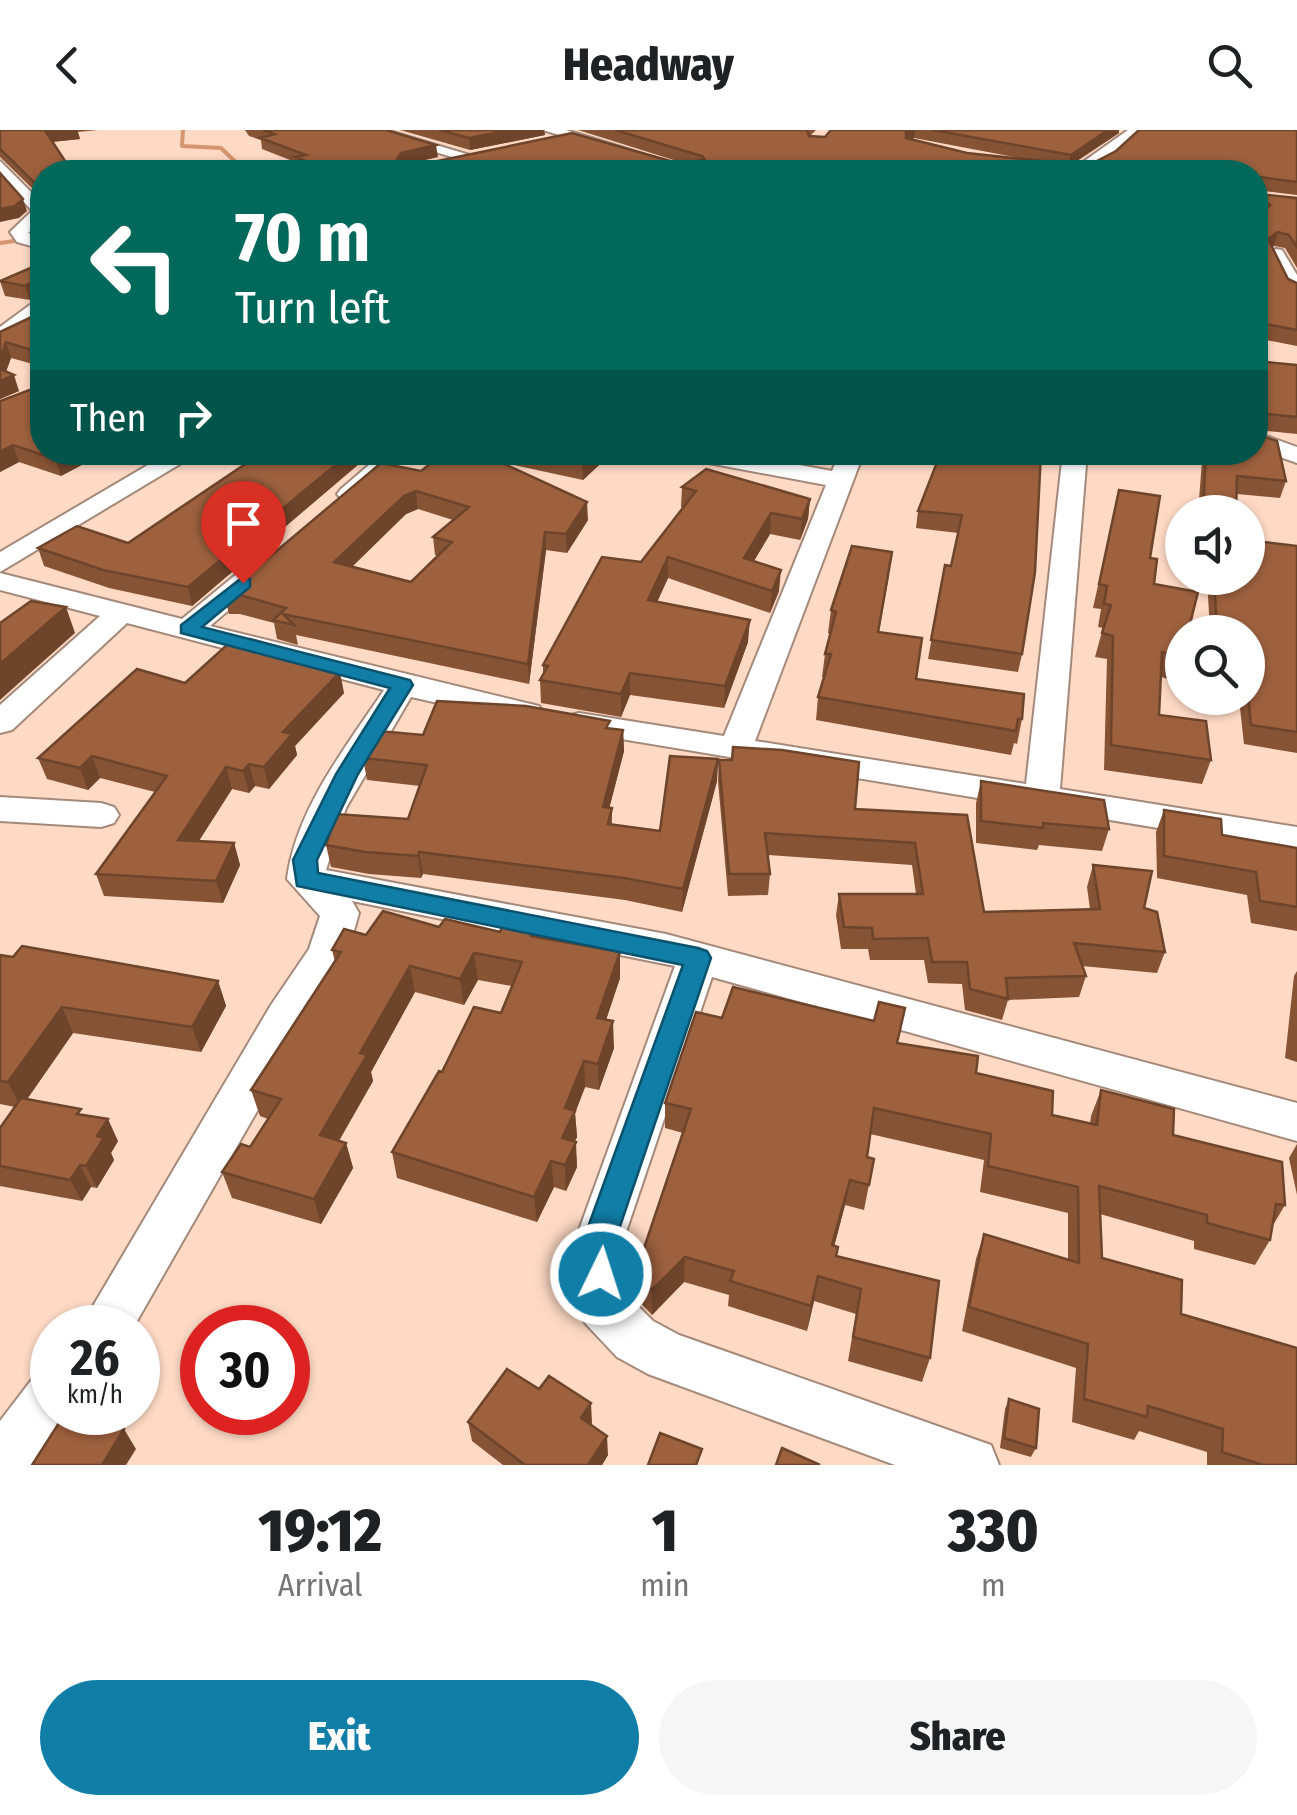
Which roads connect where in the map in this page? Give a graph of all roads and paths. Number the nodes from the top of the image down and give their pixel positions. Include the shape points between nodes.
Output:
1 (370, 130) edge
2 (1112, 130) edge
3 (1135, 131) edge
4 (548, 137) edge
5 (470, 160) edge
6 (631, 160) edge
7 (1098, 160) edge
8 (0, 166) edge
9 (9, 187) edge
10 (30, 203) edge
11 (30, 222) edge
12 (30, 240) edge
13 (1287, 255) edge
14 (1297, 292) edge
15 (30, 303) edge
16 (0, 306) edge
17 (30, 312) edge
18 (0, 337) edge
19 (1268, 445) edge
20 (1297, 456) edge
21 (166, 465) edge
22 (384, 465) edge
23 (1074, 465) edge
24 (846, 466) edge
25 (326, 514) edge
26 (284, 548) edge
27 (0, 564) edge
28 (0, 581) edge
29 (121, 612) junction
30 (188, 629) junction
31 (402, 685) junction
32 (0, 724) edge
33 (736, 748) junction
34 (1042, 798) junction
35 (0, 809) edge
36 (101, 815) dead end
37 (1297, 839) edge
38 (306, 880) junction
39 (698, 958) junction
40 (1297, 1122) edge
41 (119, 1305) edge
42 (30, 1426) edge
43 (1, 1465) edge
44 (971, 1465) edge

1 - 5 street via 480,158
2 - 3 street
3 - 7 street
4 - 6 street via 573,138
8 - 9 street
9 - 10 street
11 - 12 street via 19,232
13 - 14 street
15 - 16 street
17 - 18 street
19 - 20 street
21 - 27 street
22 - 25 street
23 - 34 street
24 - 33 street
26 - 30 street
28 - 29 street
29 - 30 street
29 - 32 street
30 - 31 street
31 - 33 street via 567,722
31 - 38 street via 347,774 305,860
33 - 34 street
34 - 37 street
35 - 36 street
38 - 39 street
38 - 41 street via 340,913 328,952
39 - 40 street
39 - 44 street via 599,1241 603,1306 635,1339 680,1362
42 - 43 street

